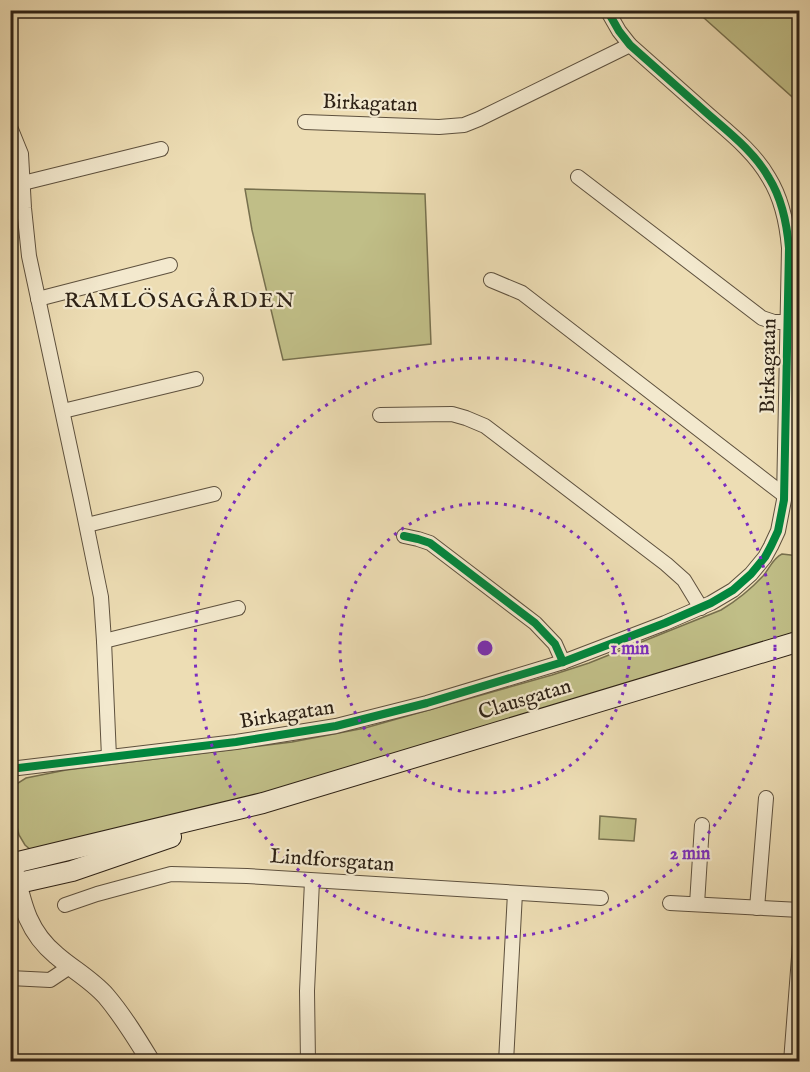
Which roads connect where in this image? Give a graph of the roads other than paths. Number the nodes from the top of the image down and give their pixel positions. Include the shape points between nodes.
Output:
1 (607, 10) edge
2 (630, 45) junction
3 (305, 122) dead end
4 (10, 127) edge
5 (161, 149) dead end
6 (578, 177) dead end
7 (23, 183) junction
8 (170, 265) dead end
9 (491, 280) dead end
10 (38, 299) junction
11 (788, 322) junction
12 (196, 379) dead end
13 (63, 411) junction
14 (380, 415) dead end
15 (214, 494) dead end
16 (784, 495) junction
17 (87, 525) junction
18 (404, 536) dead end
19 (238, 608) dead end
20 (700, 608) junction
21 (104, 641) junction
22 (800, 641) edge
23 (563, 662) junction
24 (109, 757) junction
25 (10, 769) edge
26 (766, 798) dead end
27 (263, 803) junction
28 (702, 825) dead end
29 (11, 861) edge
30 (312, 881) junction
31 (14, 885) edge
32 (515, 893) junction
33 (601, 898) dead end
34 (670, 903) dead end
35 (697, 904) junction
36 (65, 905) dead end
37 (757, 908) junction
38 (800, 910) edge
39 (800, 944) edge
40 (71, 966) junction
41 (10, 978) edge
42 (151, 1062) edge
43 (308, 1062) edge
44 (506, 1062) edge
45 (791, 1062) edge

1 - 2 street, Birkagatan
2 - 3 street, Birkagatan via 464,125
2 - 11 street, Birkagatan via 741,144 771,180 787,227
4 - 7 street via 21,154
5 - 7 street
6 - 11 street, Birkagatan via 762,318
7 - 10 street via 27,243
8 - 10 street
9 - 16 street via 522,293
10 - 13 street
11 - 16 street, Birkagatan
12 - 13 street
13 - 17 street
14 - 20 street via 452,414 494,432 666,564 684,580
15 - 17 street
16 - 20 street, Birkagatan via 778,531 765,557 733,590
17 - 21 street via 101,597
18 - 23 street via 430,543 535,623 555,644
19 - 21 street
20 - 23 street, Birkagatan
21 - 24 street
22 - 27 main road, Clausgatan
23 - 24 street, Birkagatan via 336,726
24 - 25 street, Birkagatan
26 - 37 street
27 - 29 main road, Clausgatan
27 - 31 main road, Clausgatan via 72,871
28 - 35 street
29 - 31 street
30 - 32 street, Lindforsgatan
30 - 36 street, Lindforsgatan via 171,874
30 - 43 street
31 - 40 street via 37,936
32 - 33 street, Lindforsgatan
32 - 44 street
34 - 35 street
35 - 37 street
37 - 38 street
39 - 45 street
40 - 41 street via 50,980
40 - 42 street via 106,996

